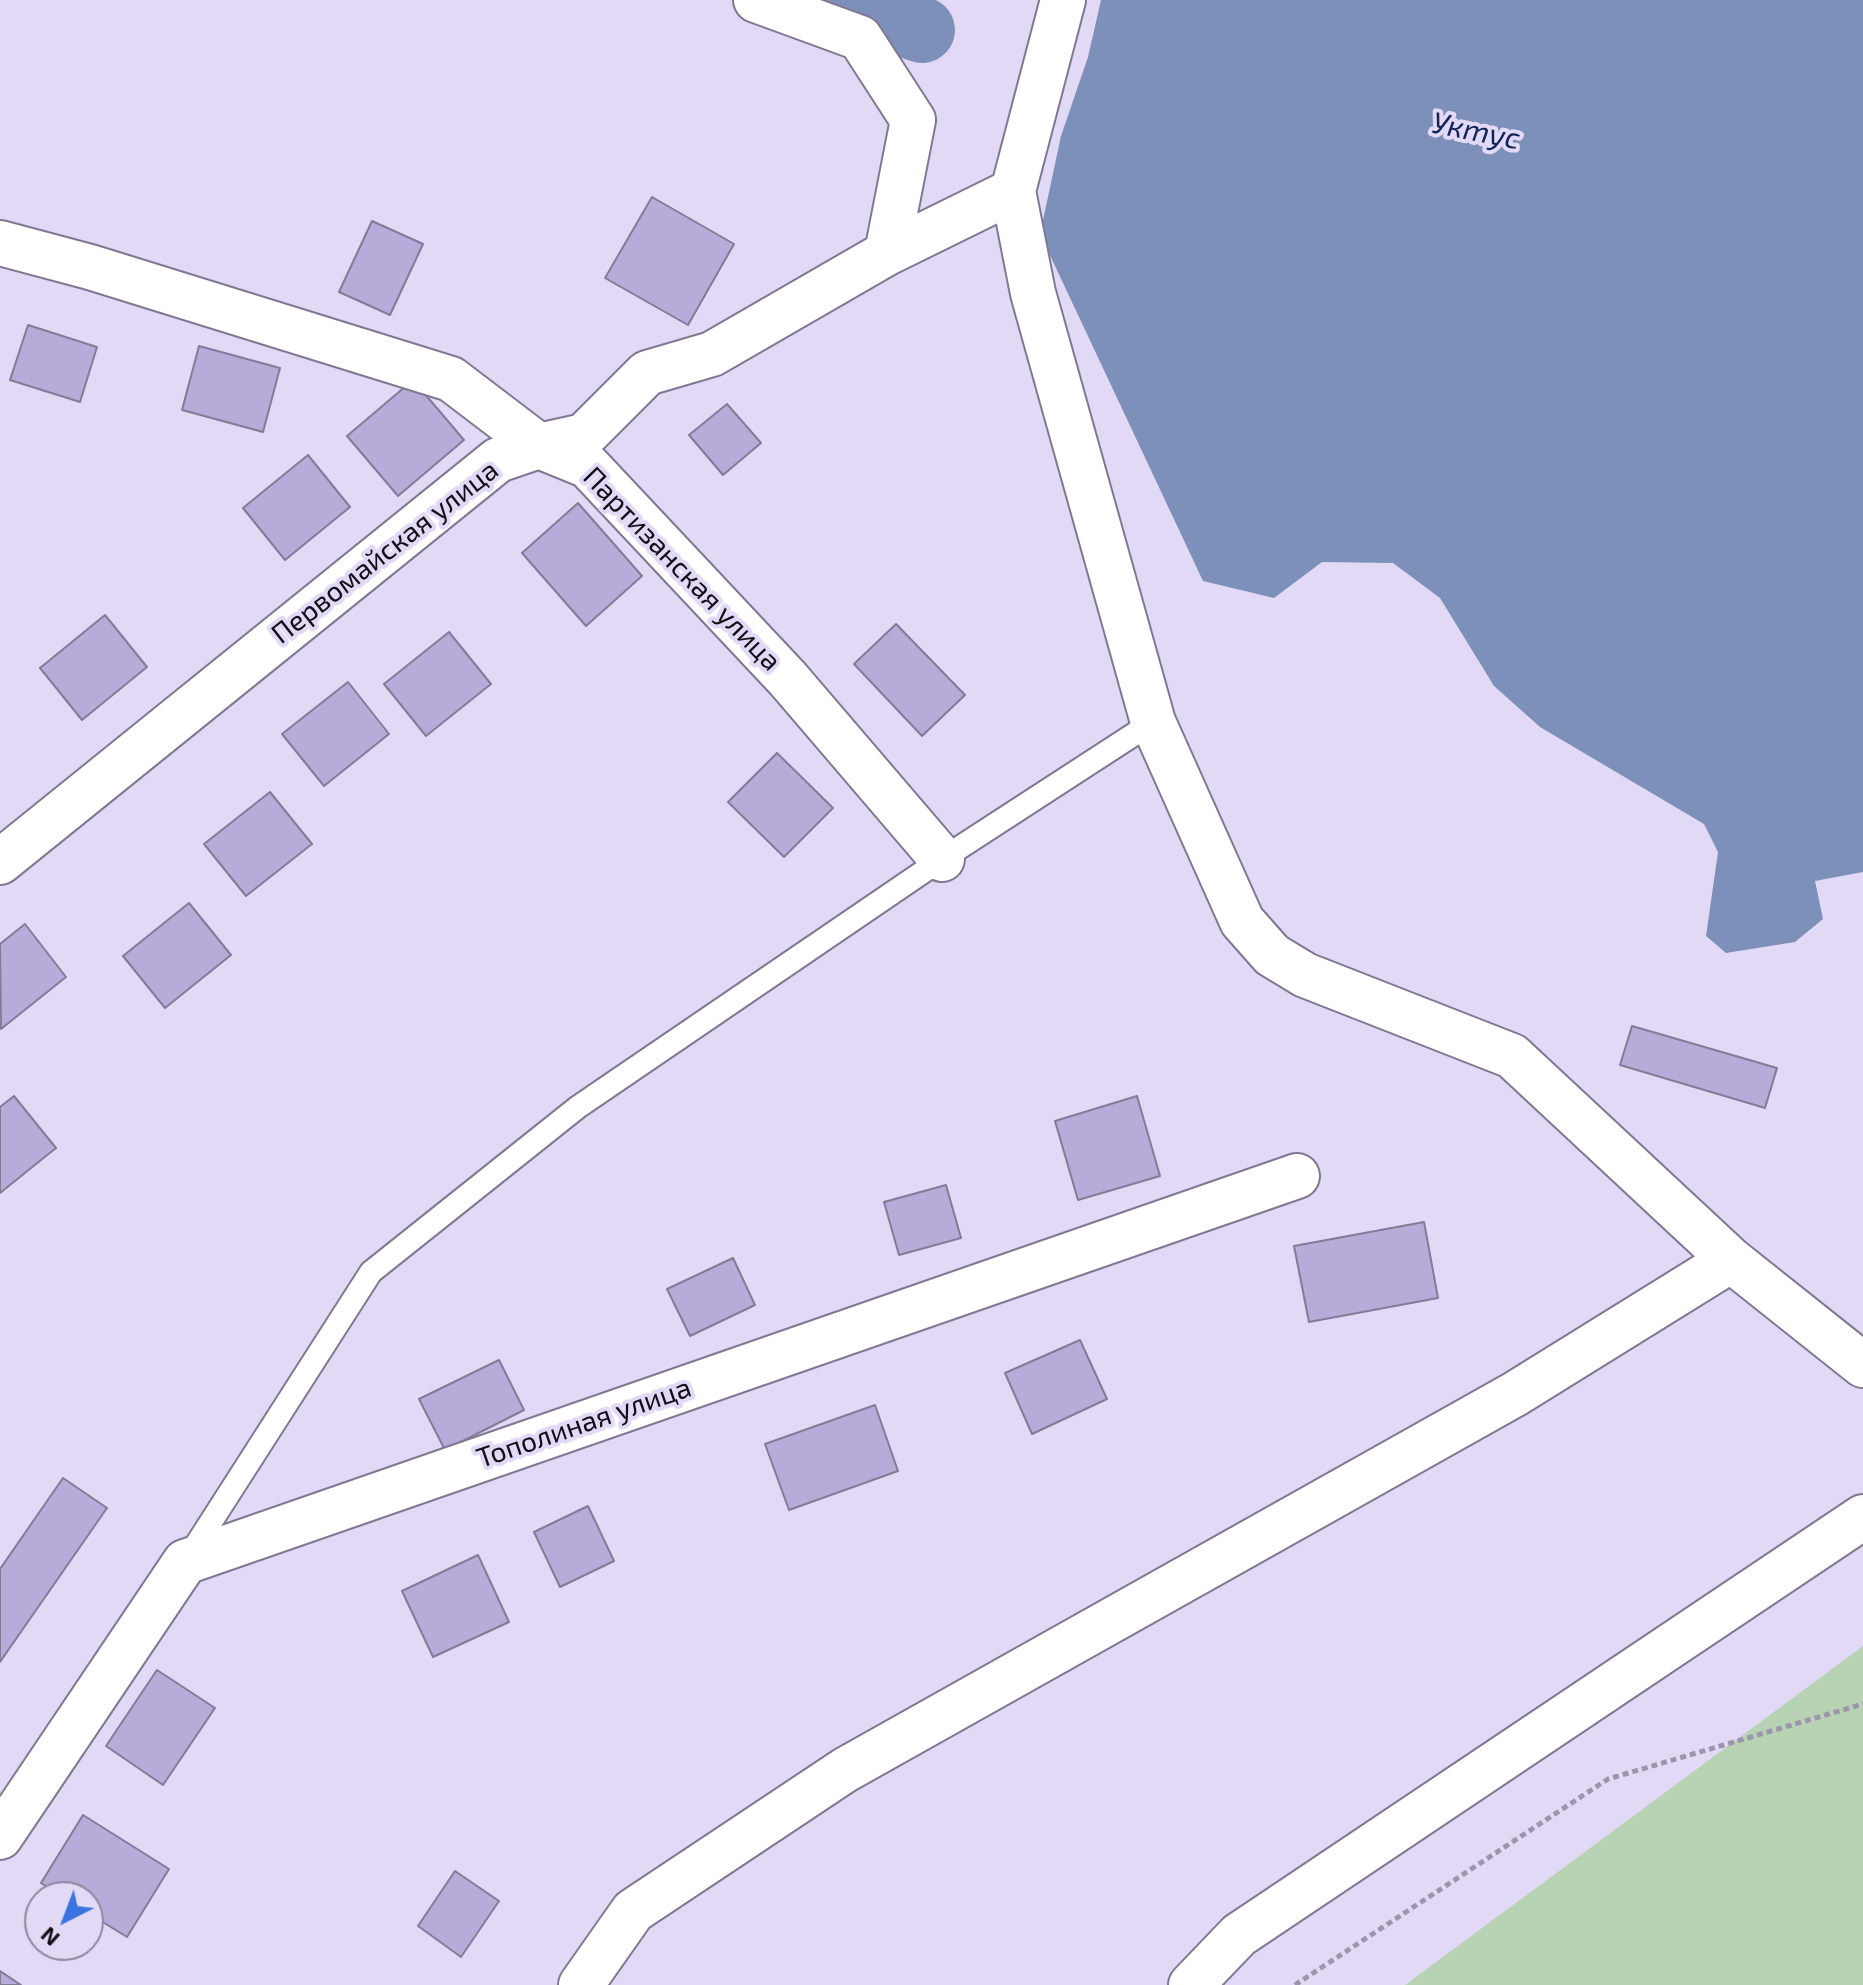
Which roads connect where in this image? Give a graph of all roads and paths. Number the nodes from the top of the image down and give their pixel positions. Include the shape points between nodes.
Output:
1 (756, 0) edge
2 (1063, 0) edge
3 (1013, 191) junction
4 (0, 243) edge
5 (887, 253) junction
6 (539, 446) junction
7 (1153, 722) junction
8 (942, 859) junction
9 (0, 862) edge
10 (1297, 1176) dead end
11 (1731, 1260) junction
12 (1863, 1365) edge
13 (1863, 1517) edge
14 (185, 1562) junction
15 (1863, 1704) edge
16 (0, 1837) edge
17 (581, 1985) edge
18 (1191, 1985) edge
19 (1295, 1985) edge

1 - 5 street via 860,38 913,120
2 - 3 street
3 - 5 street, Первомайская улица
3 - 7 street via 1033,293
4 - 6 street, Партизанская улица via 451,379
5 - 6 street, Первомайская улица via 712,354 647,373 584,436
6 - 8 street, Партизанская улица via 588,466 788,679
6 - 9 street, Первомайская улица via 498,460
7 - 8 lane
7 - 11 street via 1242,921 1272,955 1305,975 1512,1056
8 - 14 lane via 578,1107 371,1272
10 - 14 street, Тополиная улица
11 - 12 street
11 - 17 street via 1515,1394 845,1770 633,1911
13 - 18 street via 1239,1935
14 - 16 street
15 - 19 path via 1608,1779

